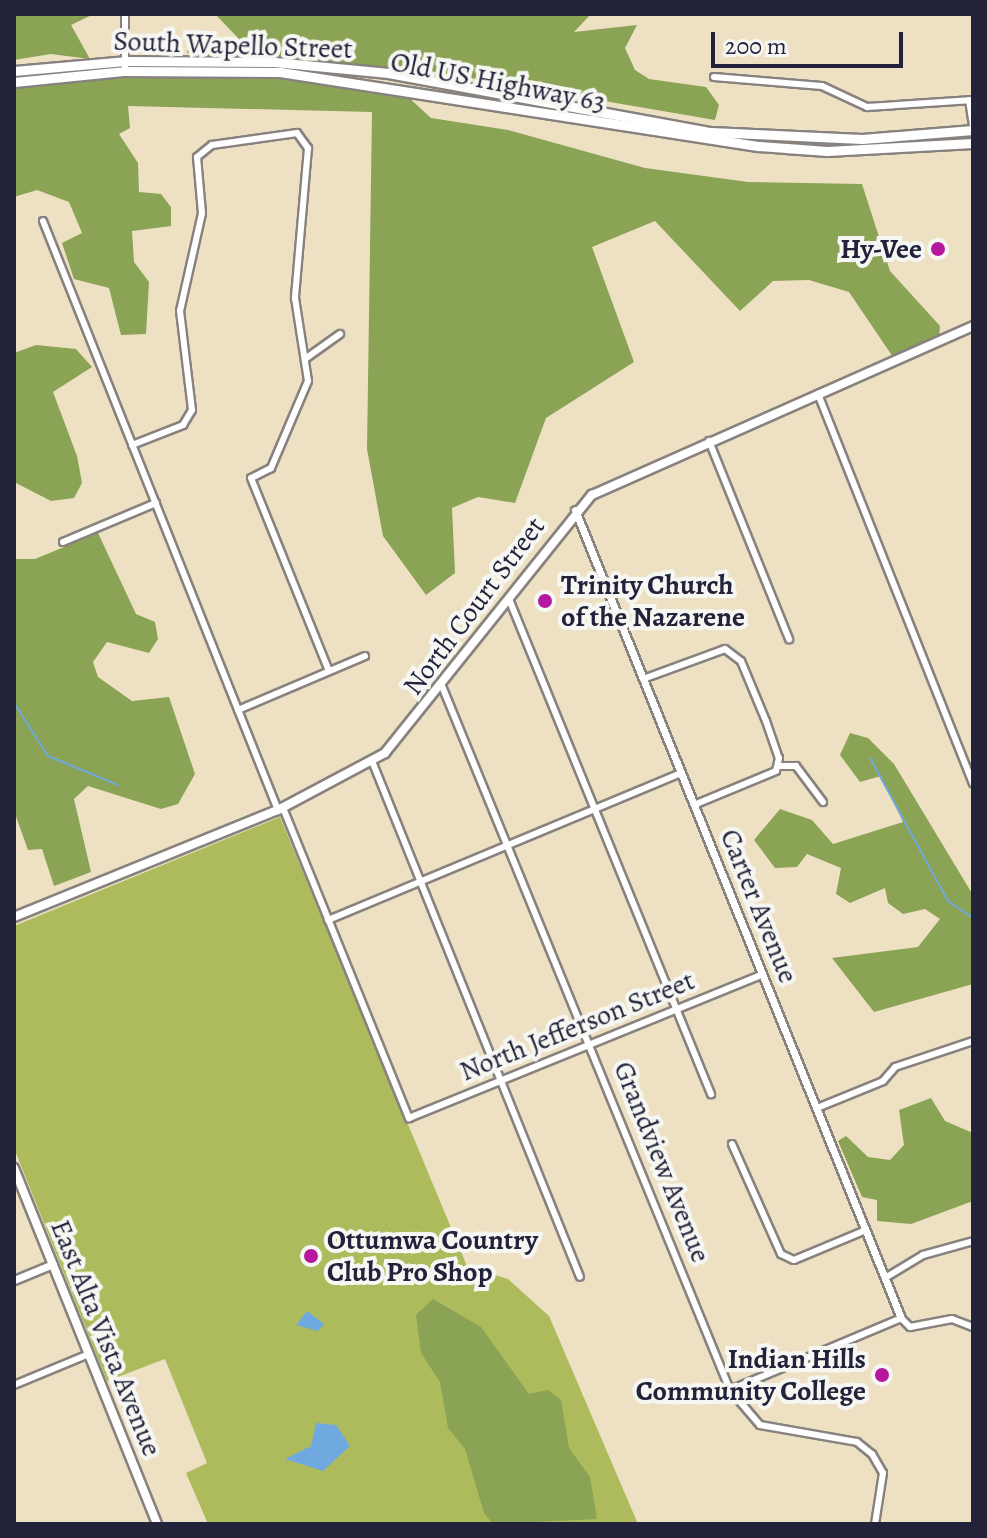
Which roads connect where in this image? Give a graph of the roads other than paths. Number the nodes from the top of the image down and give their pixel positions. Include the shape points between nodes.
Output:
1 (125, 14) edge
2 (125, 66) junction
3 (14, 71) edge
4 (714, 77) dead end
5 (14, 82) edge
6 (971, 100) edge
7 (973, 128) edge
8 (973, 143) edge
9 (43, 221) dead end
10 (973, 326) edge
11 (340, 334) dead end
12 (305, 359) junction
13 (818, 394) junction
14 (709, 441) junction
15 (132, 445) junction
16 (156, 503) junction
17 (575, 510) junction
18 (63, 542) dead end
19 (509, 599) junction
20 (789, 639) dead end
21 (365, 656) dead end
22 (329, 671) junction
23 (643, 679) junction
24 (442, 686) junction
25 (238, 710) junction
26 (372, 761) junction
27 (779, 766) junction
28 (681, 773) junction
29 (973, 783) edge
30 (823, 802) dead end
31 (694, 805) junction
32 (280, 809) junction
33 (595, 809) junction
34 (510, 844) junction
35 (420, 881) junction
36 (14, 917) edge
37 (328, 920) junction
38 (763, 974) junction
39 (676, 1009) junction
40 (973, 1041) edge
41 (590, 1044) junction
42 (501, 1081) junction
43 (711, 1094) dead end
44 (817, 1108) junction
45 (732, 1144) dead end
46 (14, 1168) edge
47 (866, 1230) junction
48 (973, 1241) edge
49 (53, 1264) junction
50 (580, 1277) dead end
51 (885, 1278) junction
52 (14, 1280) edge
53 (901, 1318) junction
54 (973, 1327) edge
55 (89, 1354) junction
56 (14, 1385) edge
57 (730, 1390) junction
58 (157, 1524) edge
59 (875, 1524) edge

1 - 2 street
2 - 3 highway, South Wapello Street
2 - 5 highway, Old US Highway 63
2 - 7 highway, South Wapello Street via 274,62 388,73 744,135 862,139
2 - 8 highway, Old US Highway 63 via 377,82 759,146 827,151
4 - 6 street via 822,86 867,107
6 - 7 street
9 - 15 street
10 - 13 main road, North Court Street
11 - 12 street
12 - 15 street via 295,298 304,137 289,131 202,149 196,166 202,213 180,311 192,410 183,425
12 - 22 street via 308,381 271,468 251,478
13 - 14 main road, North Court Street
13 - 29 street
14 - 17 main road, North Court Street via 603,488
14 - 20 street
15 - 16 street
16 - 18 street
16 - 25 street
17 - 19 main road, North Court Street
17 - 23 street, Carter Avenue
19 - 24 main road, North Court Street
19 - 33 street
21 - 22 street
22 - 25 street
23 - 27 street via 718,650 734,652
23 - 28 street, Carter Avenue
24 - 26 main road, North Court Street via 402,737
24 - 34 street, Grandview Avenue
25 - 32 street
26 - 32 main road, North Court Street
26 - 35 street
27 - 30 street via 796,766
27 - 31 street
28 - 31 street, Carter Avenue
28 - 33 street
31 - 38 street, Carter Avenue
32 - 36 main road, North Court Street
32 - 37 street
33 - 34 street
33 - 39 street
34 - 35 street
34 - 41 street, Grandview Avenue
35 - 37 street
35 - 42 street
37 - 42 street, North Jefferson Street via 409,1118
38 - 39 street, North Jefferson Street
38 - 44 street, Carter Avenue
39 - 41 street, North Jefferson Street
39 - 43 street
40 - 44 street via 895,1067 883,1081
41 - 42 street, North Jefferson Street
41 - 57 street, Grandview Avenue
42 - 50 street
44 - 47 street, Carter Avenue
45 - 47 street via 781,1254 794,1260
46 - 49 main road, East Alta Vista Avenue
47 - 51 street, Carter Avenue
48 - 51 street via 923,1255
49 - 52 street
49 - 55 main road, East Alta Vista Avenue
51 - 53 street, Carter Avenue
53 - 54 street via 910,1327 952,1319
53 - 57 street
55 - 56 street
55 - 58 main road, East Alta Vista Avenue
57 - 59 street, Grandview Avenue via 760,1425 857,1442 872,1454 883,1473

